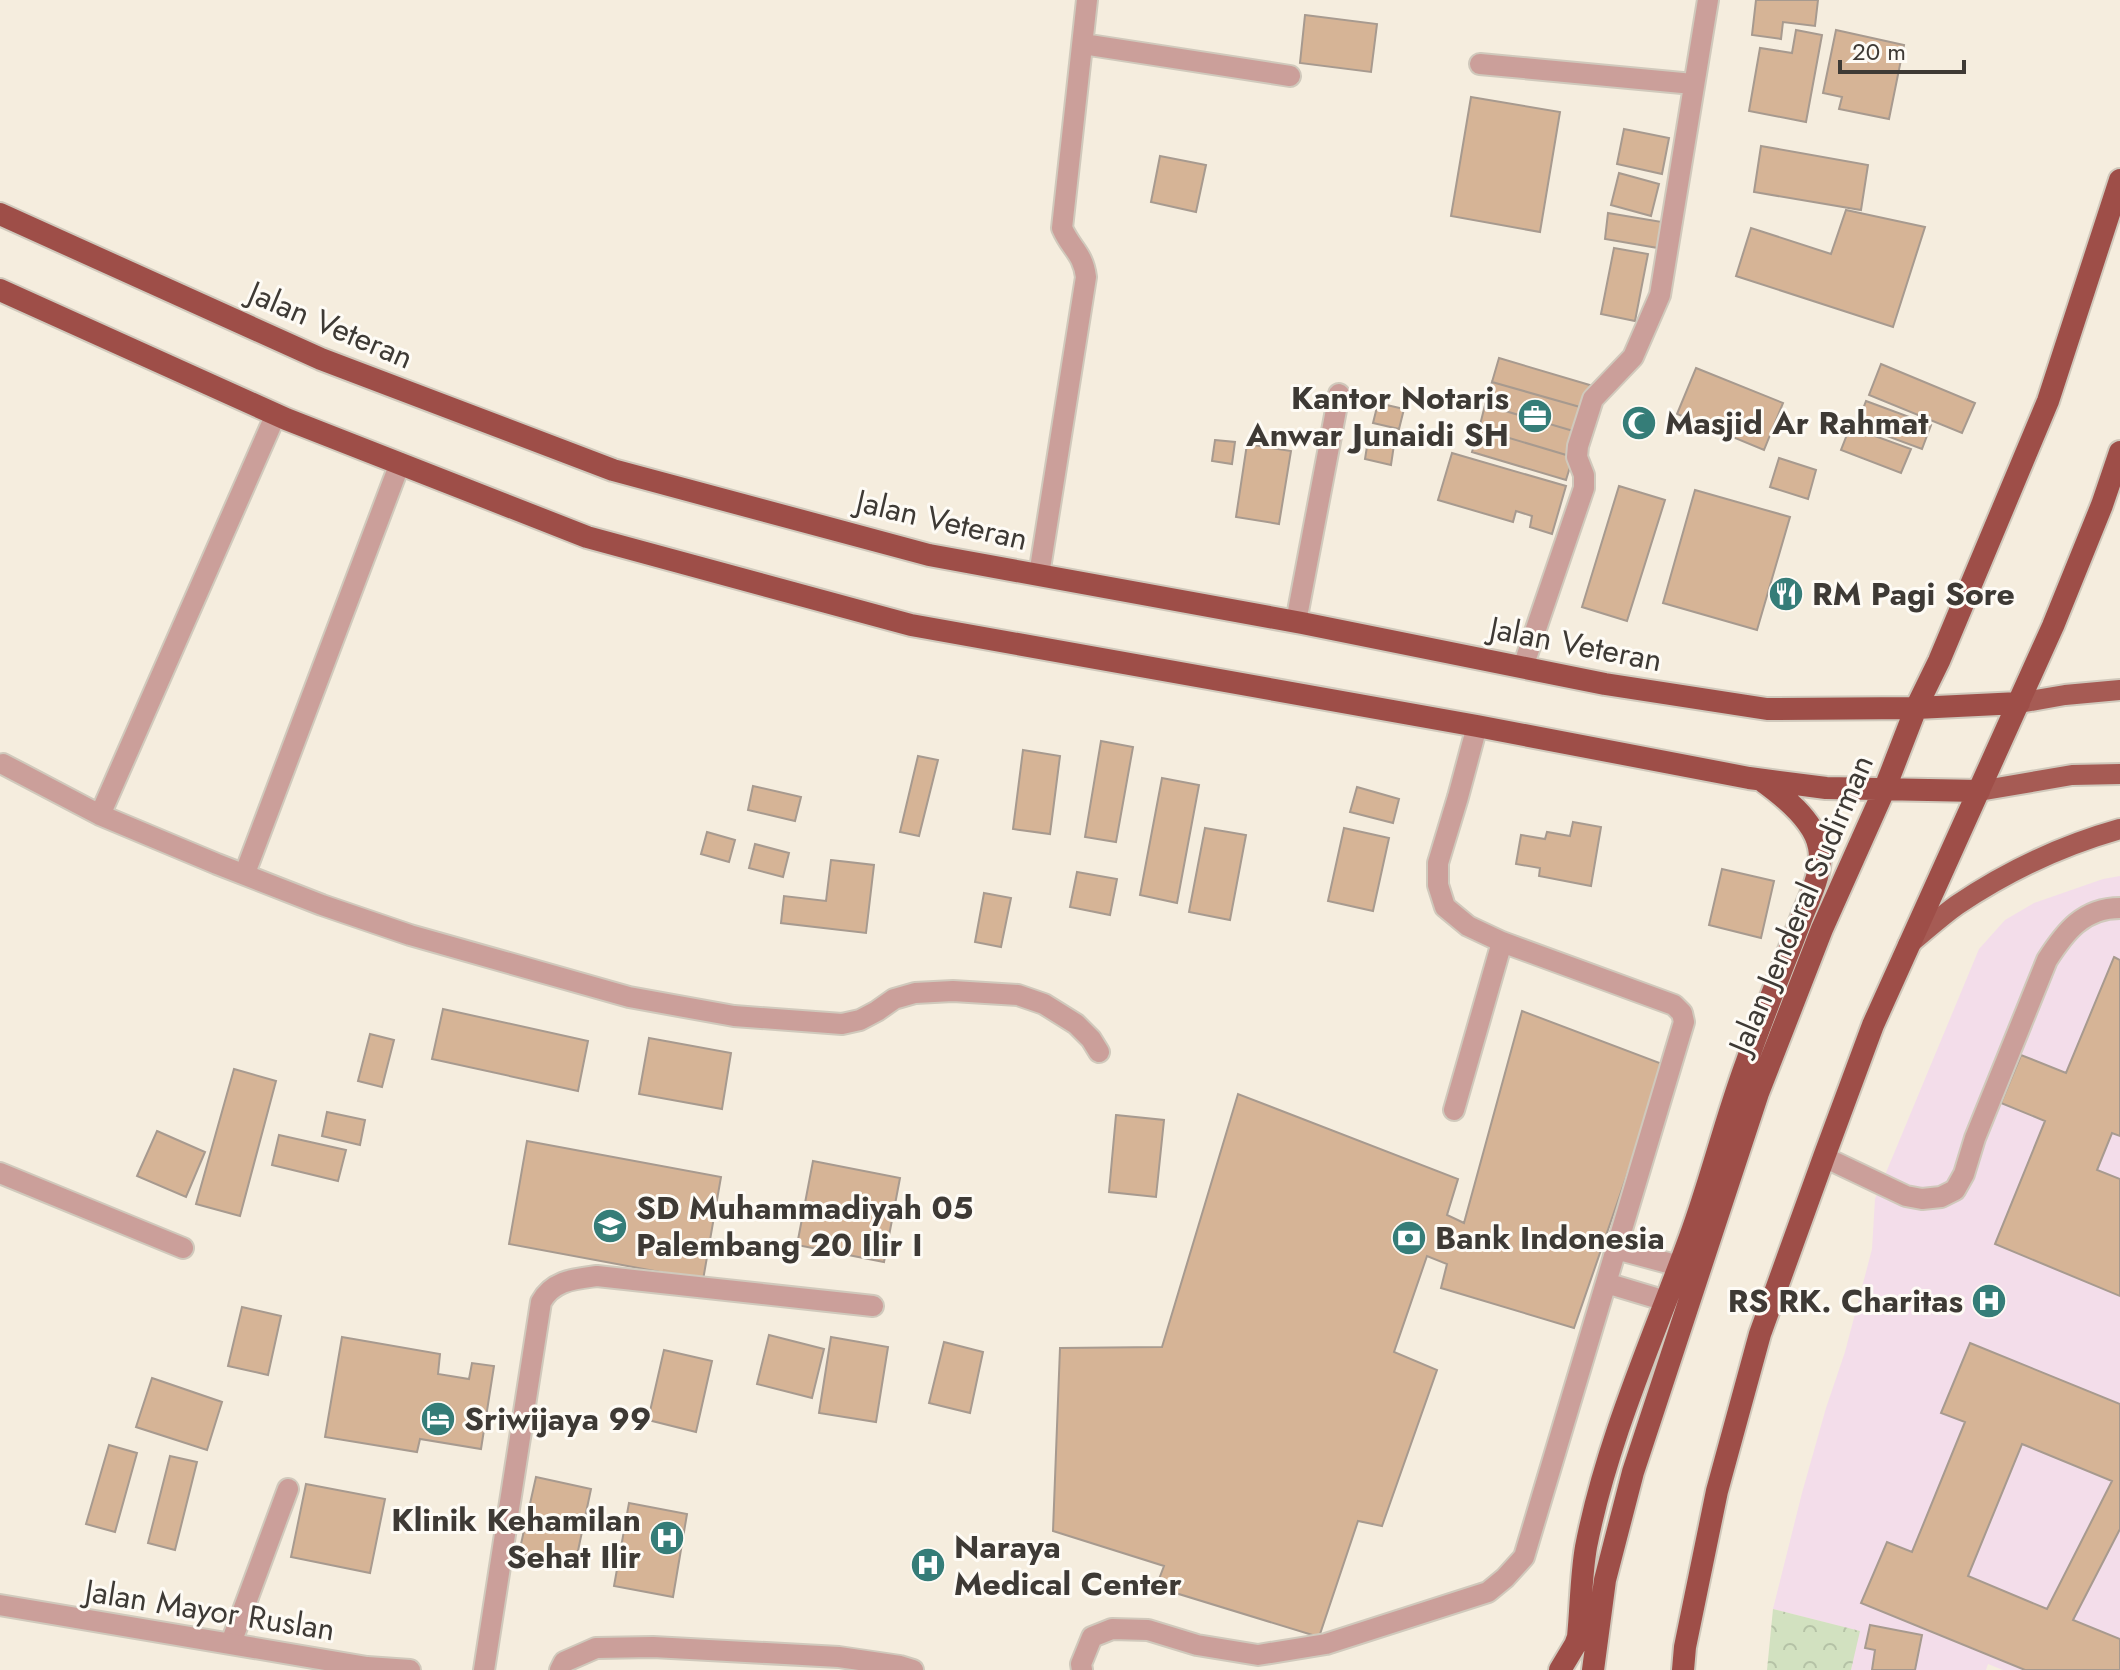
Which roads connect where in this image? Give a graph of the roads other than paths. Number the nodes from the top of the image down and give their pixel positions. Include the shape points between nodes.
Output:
1 (1087, 0) edge
2 (1708, 0) edge
3 (1083, 44) junction
4 (1480, 64) dead end
5 (1290, 76) dead end
6 (1693, 84) junction
7 (2120, 180) edge
8 (0, 214) edge
9 (0, 290) edge
10 (1339, 394) dead end
11 (276, 414) junction
12 (2120, 452) edge
13 (400, 463) junction
14 (1039, 575) junction
15 (1296, 622) junction
16 (1523, 667) junction
17 (2120, 690) edge
18 (2019, 703) junction
19 (1916, 708) junction
20 (1477, 726) junction
21 (3, 764) dead end
22 (2120, 774) edge
23 (1761, 780) junction
24 (1885, 788) junction
25 (1979, 791) junction
26 (100, 815) junction
27 (2120, 829) edge
28 (245, 873) junction
29 (2120, 908) edge
30 (1502, 942) junction
31 (1908, 945) junction
32 (1099, 1052) dead end
33 (1454, 1110) dead end
34 (1824, 1157) junction
35 (0, 1173) edge
36 (183, 1248) dead end
37 (1616, 1249) junction
38 (1679, 1266) junction
39 (1606, 1283) junction
40 (1666, 1301) junction
41 (873, 1306) dead end
42 (288, 1489) dead end
43 (0, 1605) edge
44 (231, 1643) junction
45 (746, 1661) edge
46 (367, 1668) edge
47 (410, 1670) edge
48 (484, 1670) edge
49 (560, 1670) edge
50 (913, 1670) edge
51 (1082, 1670) edge
52 (1560, 1670) edge
53 (1593, 1670) edge
54 (1683, 1670) edge

1 - 3 street
2 - 6 street
3 - 5 street
3 - 14 street via 1062,228 1083,259 1086,277
4 - 6 street
6 - 16 street via 1660,295 1633,357 1593,399 1578,446 1584,488
7 - 19 highway, Jalan Jenderal Sudirman via 2048,401
8 - 14 highway, Jalan Veteran via 321,359 613,470 929,555
9 - 11 highway
10 - 15 street
11 - 13 highway
11 - 26 street
12 - 18 highway
13 - 20 highway via 587,537 911,625
13 - 28 street
14 - 15 highway, Jalan Veteran
15 - 16 highway, Jalan Veteran
16 - 19 highway, Jalan Veteran via 1767,709
17 - 18 main road
18 - 19 highway, Jalan Veteran
18 - 25 highway
19 - 24 highway, Jalan Jenderal Sudirman
20 - 23 highway
20 - 30 street via 1438,863 1438,885 1445,907 1468,926
21 - 26 street
22 - 25 main road via 2072,775
23 - 24 highway
23 - 38 highway via 1811,826 1820,847 1819,865 1736,1089
24 - 25 highway
24 - 53 highway, Jalan Jenderal Sudirman via 1758,1093 1633,1472 1605,1580
25 - 31 highway
26 - 28 street
27 - 31 main road via 2005,877 1956,906
28 - 32 street via 410,935 629,997 734,1016 842,1024 915,993 1018,995 1060,1012
29 - 34 street via 2086,915 2047,960 1955,1190 1941,1197 1906,1196
30 - 33 street
30 - 37 street via 1674,1005 1682,1013 1684,1022
31 - 34 highway
34 - 54 highway via 1760,1334 1724,1462
35 - 36 street
37 - 38 street
37 - 39 street
38 - 40 highway
39 - 40 street
39 - 51 street via 1524,1557 1488,1592 1326,1644 1258,1655 1148,1630 1112,1629 1092,1637
40 - 52 highway via 1606,1471 1586,1549 1578,1637
41 - 48 street via 597,1276 552,1287 541,1302
42 - 44 street
43 - 44 street, Jalan Mayor Ruslan
44 - 46 street, Jalan Mayor Ruslan
45 - 49 street via 653,1647 596,1648 564,1662
45 - 50 street via 839,1657
46 - 47 street, Jalan Mayor Ruslan

